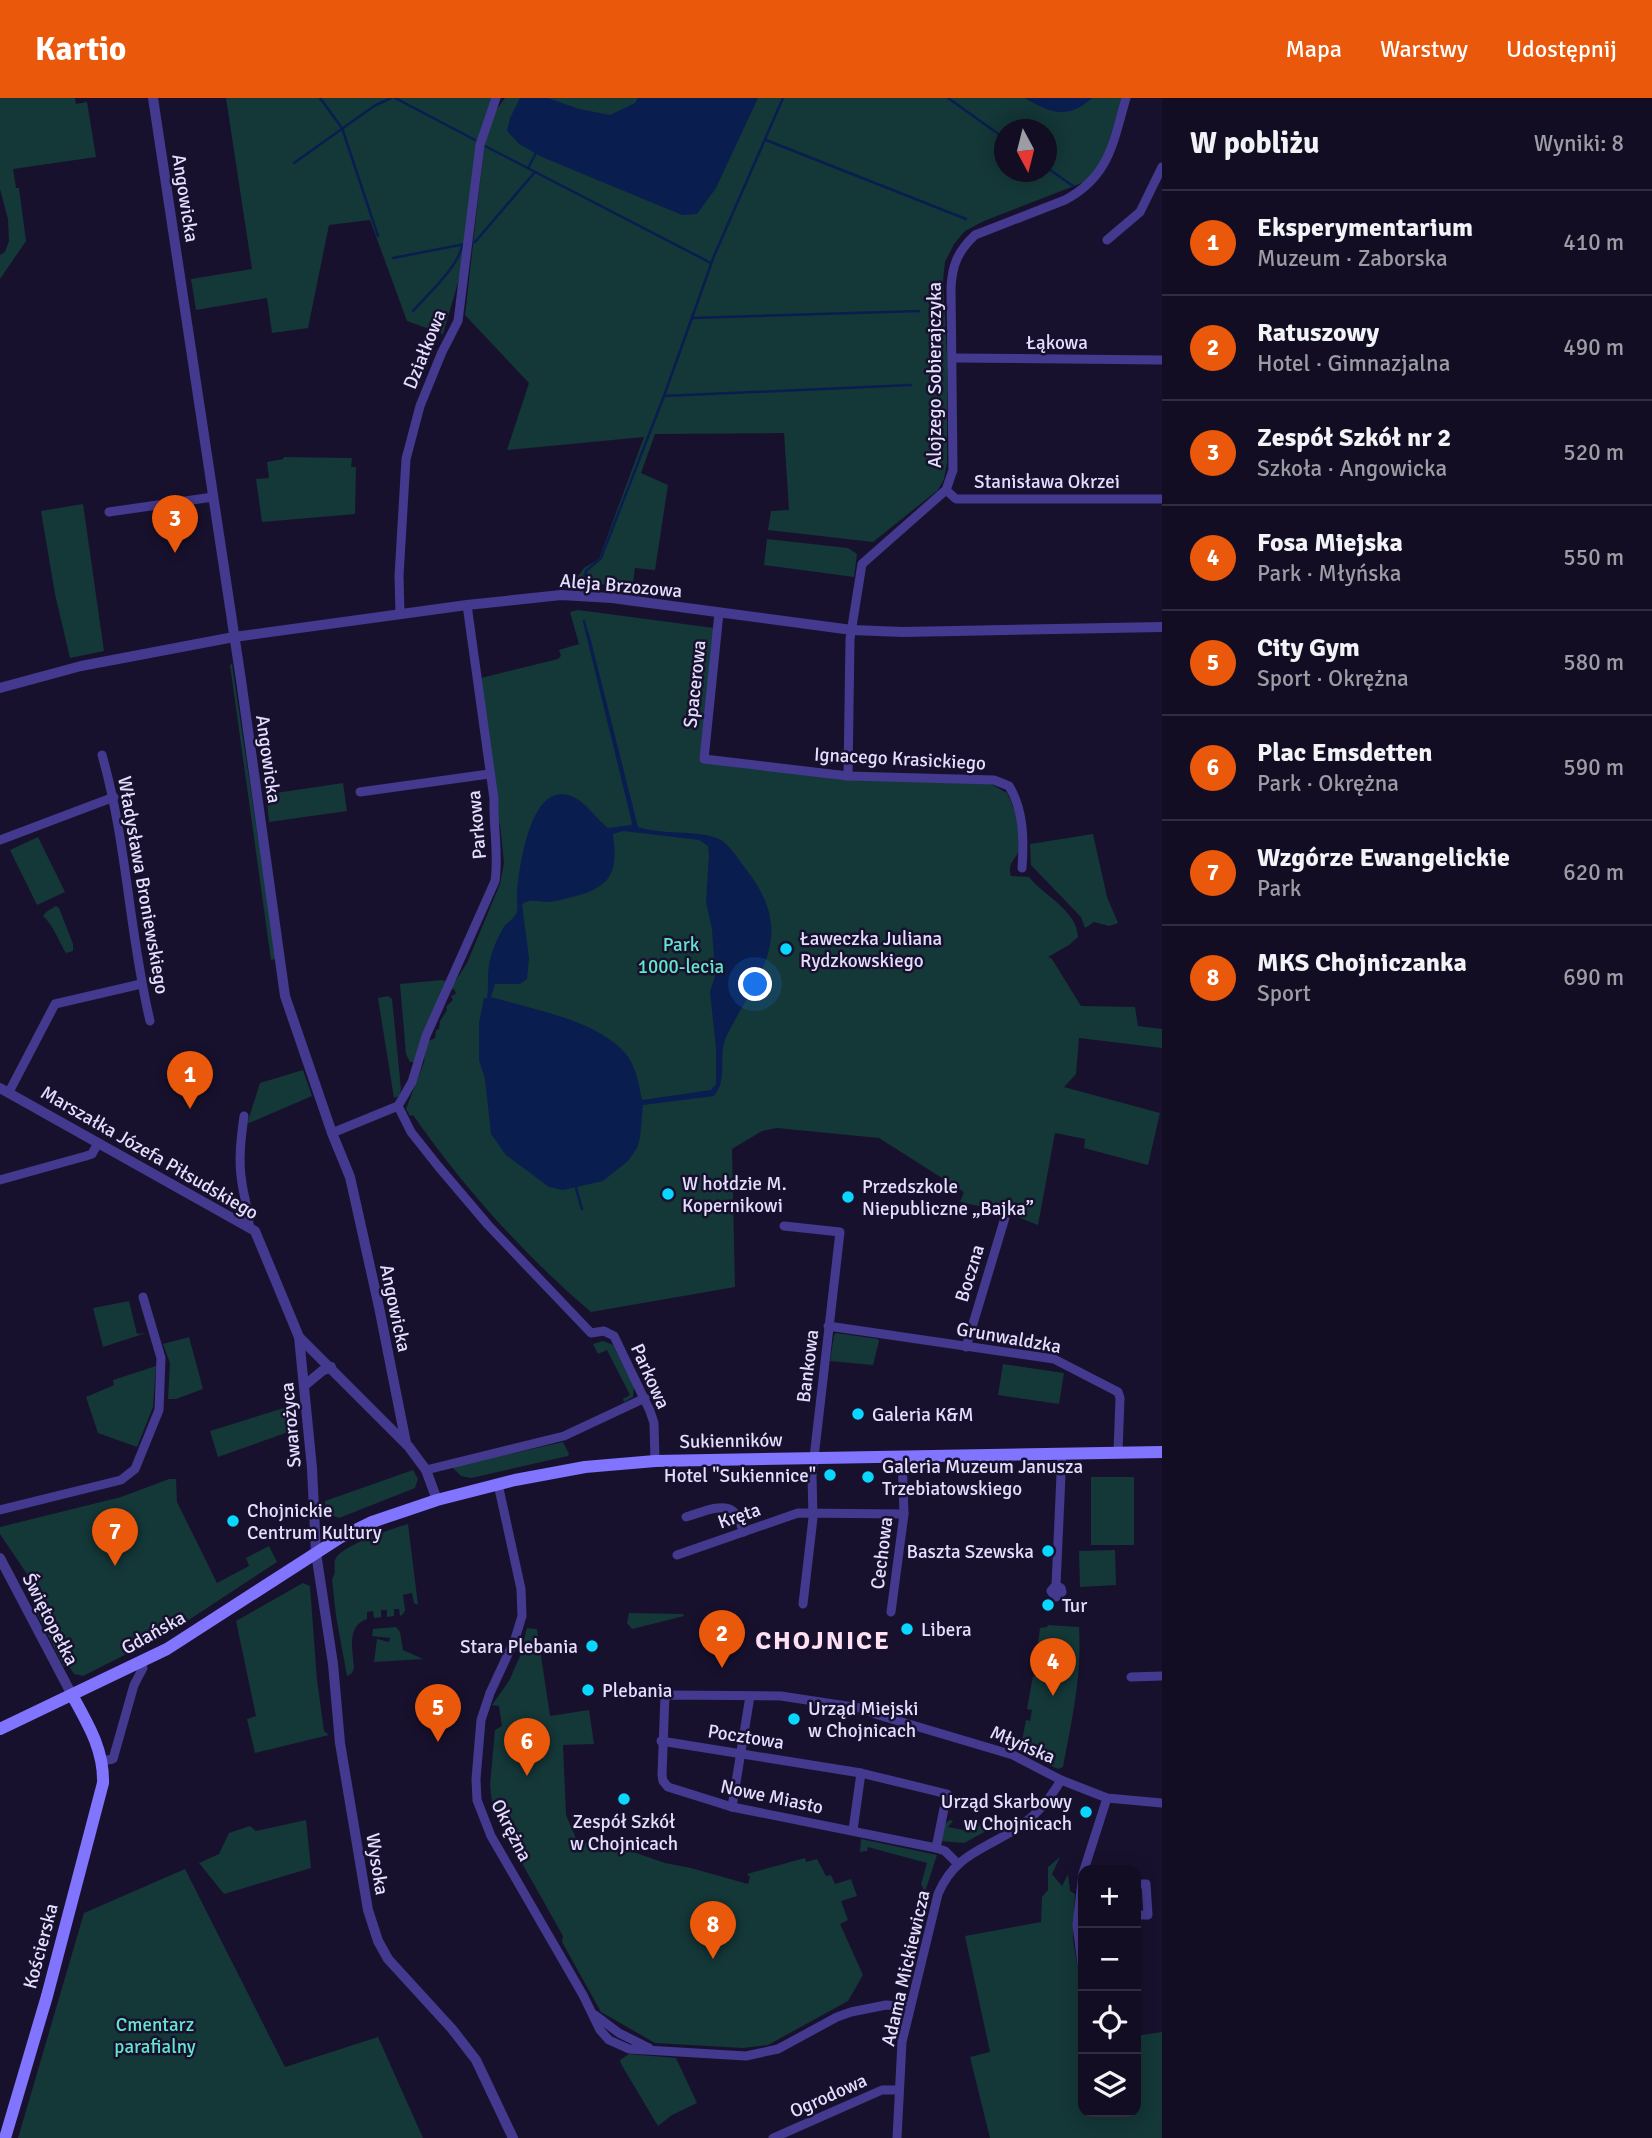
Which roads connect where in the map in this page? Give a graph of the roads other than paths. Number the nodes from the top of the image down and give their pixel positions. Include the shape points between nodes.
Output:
1 (153, 98) edge
2 (496, 98) edge
3 (1126, 98) edge
4 (1162, 167) edge
5 (1107, 240) dead end
6 (953, 358) junction
7 (1162, 360) edge
8 (946, 490) junction
9 (213, 497) junction
10 (1162, 499) edge
11 (109, 512) dead end
12 (467, 605) junction
13 (719, 613) junction
14 (400, 614) junction
15 (1162, 627) edge
16 (852, 630) junction
17 (234, 637) junction
18 (0, 688) edge
19 (102, 755) dead end
20 (704, 759) joint
21 (489, 774) junction
22 (848, 776) junction
23 (360, 793) dead end
24 (114, 797) junction
25 (0, 840) edge
26 (1022, 868) dead end
27 (141, 984) junction
28 (150, 1021) dead end
29 (4, 1090) edge
30 (398, 1106) junction
31 (244, 1116) dead end
32 (332, 1133) junction
33 (98, 1143) junction
34 (0, 1180) edge
35 (1007, 1211) dead end
36 (249, 1226) junction
37 (784, 1226) dead end
38 (143, 1297) dead end
39 (828, 1326) junction
40 (299, 1337) junction
41 (966, 1347) junction
42 (331, 1367) junction
43 (304, 1386) junction
44 (645, 1398) junction
45 (400, 1413) junction
46 (387, 1423) junction
47 (406, 1443) junction
48 (1118, 1452) junction
49 (1162, 1452) edge
50 (1062, 1453) junction
51 (902, 1456) junction
52 (814, 1458) junction
53 (655, 1461) junction
54 (426, 1470) junction
55 (498, 1484) junction
56 (437, 1500) junction
57 (0, 1510) edge
58 (813, 1511) junction
59 (904, 1514) junction
60 (686, 1517) dead end
61 (744, 1532) junction
62 (316, 1553) junction
63 (677, 1555) dead end
64 (0, 1558) edge
65 (1056, 1585) dead end
66 (803, 1604) dead end
67 (891, 1612) dead end
68 (141, 1663) junction
69 (1162, 1676) edge
70 (1131, 1677) dead end
71 (72, 1695) junction
72 (665, 1695) joint
73 (750, 1696) junction
74 (0, 1729) edge
75 (661, 1741) junction
76 (741, 1752) junction
77 (102, 1762) junction
78 (861, 1773) junction
79 (1061, 1780) junction
80 (1107, 1798) junction
81 (1162, 1803) edge
82 (732, 1807) junction
83 (853, 1830) junction
84 (936, 1848) junction
85 (957, 1863) junction
86 (1086, 1865) edge
87 (1141, 1884) edge
88 (1141, 1915) edge
89 (911, 2007) junction
90 (899, 2090) junction
91 (5, 2138) edge
92 (513, 2138) edge
93 (773, 2138) edge
94 (897, 2138) edge

1 - 9 street, Angowicka
2 - 14 street, Działkowa via 480,145 458,321 420,407 406,459
3 - 6 street, Alojzego Sobierajczyka via 1109,155 1088,184 1065,200 975,235 957,255 951,288
4 - 5 street via 1140,212
6 - 7 street, Łąkowa
6 - 8 street, Alojzego Sobierajczyka via 953,470
8 - 10 street, Stanisława Okrzei via 956,499
8 - 16 street, Stanisława Okrzei via 862,564
9 - 11 street
9 - 17 street, Angowicka
12 - 13 street, Aleja Brzozowa via 582,596
12 - 14 street, Aleja Brzozowa
12 - 21 street, Parkowa
13 - 16 street, Aleja Brzozowa
13 - 20 street, Spacerowa
14 - 17 street, Aleja Brzozowa
15 - 16 street, Aleja Brzozowa
16 - 22 street, Stanisława Okrzei
17 - 18 street, Aleja Brzozowa via 81,666
17 - 32 street, Angowicka via 285,996
19 - 24 street, Władysława Broniewskiego
20 - 22 street, Ignacego Krasickiego
21 - 23 street
21 - 30 street, Parkowa via 498,864 495,881 426,1036 418,1070
22 - 26 street, Ignacego Krasickiego via 994,780 1009,786 1024,841
24 - 25 street
24 - 27 street, Władysława Broniewskiego
27 - 28 street, Władysława Broniewskiego
27 - 29 street via 55,1004
29 - 33 street, Marszałka Józefa Piłsudskiego
30 - 32 street
30 - 44 street, Parkowa via 411,1132 488,1225 592,1334 612,1334
31 - 36 street via 240,1162
32 - 45 street, Angowicka via 350,1177
33 - 34 street via 92,1154
33 - 36 street, Marszałka Józefa Piłsudskiego
35 - 41 street, Boczna
36 - 40 street, Marszałka Józefa Piłsudskiego via 262,1242
37 - 39 street, Bankowa via 840,1232
38 - 57 street via 162,1364 159,1410 135,1469 121,1480
39 - 41 street, Grunwaldzka
39 - 52 street, Bankowa
40 - 42 street, Marszałka Józefa Piłsudskiego
40 - 43 street, Swarożyca
41 - 48 street, Grunwaldzka via 1054,1359 1116,1390 1120,1395
42 - 43 street
42 - 46 street, Marszałka Józefa Piłsudskiego
43 - 62 street, Swarożyca
44 - 53 street, Parkowa via 653,1423
44 - 54 street via 564,1436
45 - 46 street
45 - 47 street, Angowicka
46 - 47 street, Marszałka Józefa Piłsudskiego
47 - 54 street, Marszałka Józefa Piłsudskiego
48 - 49 main road, Sukienników
48 - 50 main road, Sukienników
50 - 51 main road, Sukienników
50 - 65 street
51 - 52 main road, Sukienników
51 - 59 street, Cechowa
52 - 53 main road, Sukienników
52 - 58 street, Bankowa
53 - 55 main road, Sukienników via 573,1469
54 - 56 street, Marszałka Józefa Piłsudskiego
55 - 56 main road, Sukienników
55 - 89 street, Okrężna via 521,1588 522,1616 481,1720 477,1800 491,1836 594,2014 654,2050 755,2055 792,2043 844,2015 886,2005
56 - 62 main road, Sukienników via 372,1522
58 - 59 street, Kręta
58 - 61 street, Kręta
58 - 66 street, Bankowa
59 - 67 street, Cechowa
60 - 61 street via 716,1508 730,1510
61 - 63 street, Kręta
62 - 68 main road, Gdańska
62 - 92 street, Wysoka via 340,1743 371,1922 388,1959 476,2060
64 - 71 street, Świętopełka
68 - 71 main road, Gdańska
68 - 77 street via 113,1759
69 - 70 street
71 - 74 main road, Gdańska
71 - 77 main road, Kościerska
72 - 73 street, Młyńska
72 - 75 street, Nowe Miasto
73 - 76 street
73 - 79 street, Młyńska via 866,1709 1013,1755
75 - 76 street, Pocztowa
75 - 82 street, Nowe Miasto via 665,1784
76 - 78 street, Pocztowa
76 - 82 street
77 - 91 main road, Kościerska via 102,1789
78 - 83 street
78 - 84 street, Pocztowa via 947,1794
79 - 80 street, Młyńska
79 - 85 street, Adama Mickiewicza via 1034,1816
80 - 81 street, Młyńska
80 - 86 street
82 - 83 street, Nowe Miasto
83 - 84 street, Nowe Miasto
84 - 85 street, Nowe Miasto
85 - 89 street, Adama Mickiewicza via 938,1894
87 - 88 street via 1146,1884 1148,1915
89 - 90 street, Adama Mickiewicza via 902,2042
90 - 93 street, Ogrodowa via 882,2090
90 - 94 street, Adama Mickiewicza

